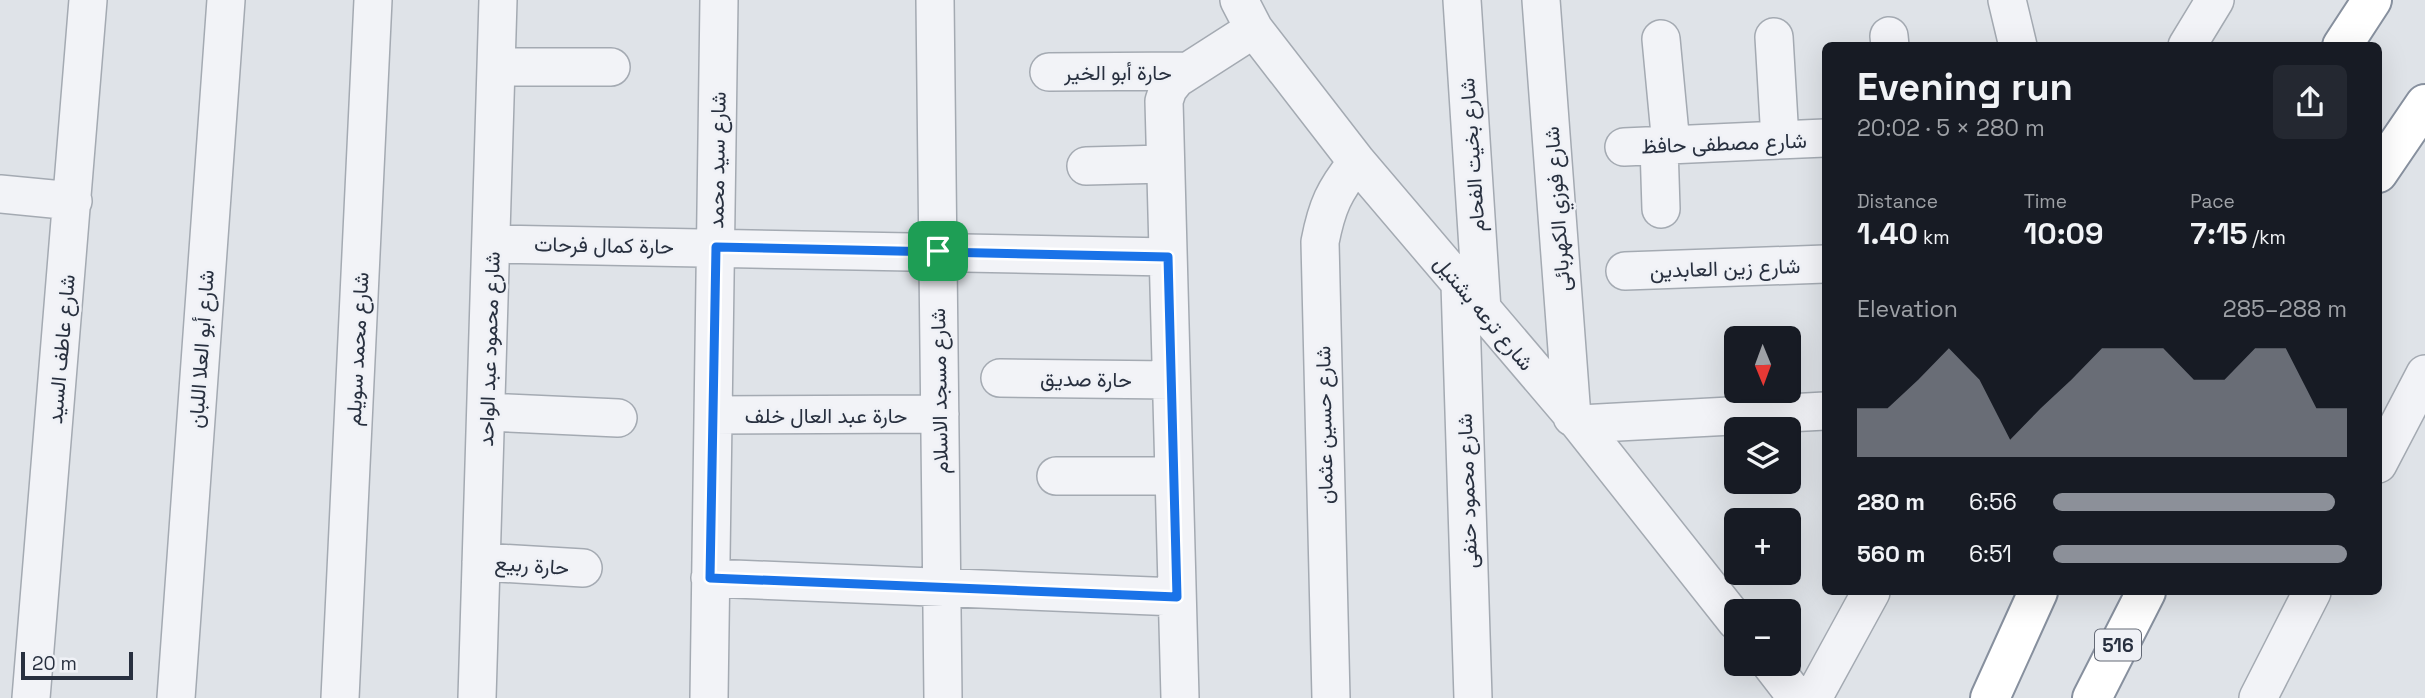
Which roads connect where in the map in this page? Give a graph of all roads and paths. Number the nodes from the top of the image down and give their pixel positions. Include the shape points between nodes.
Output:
1 (88, 0) edge
2 (226, 0) edge
3 (373, 0) edge
4 (498, 0) edge
5 (719, 0) edge
6 (935, 0) edge
7 (1462, 0) edge
8 (1541, 0) edge
9 (2007, 0) edge
10 (2215, 0) edge
11 (2372, 0) edge
12 (1246, 15) edge
13 (1774, 37) dead end
14 (1661, 38) dead end
15 (2017, 42) edge
16 (2189, 42) edge
17 (2345, 42) edge
18 (496, 67) junction
19 (611, 67) dead end
20 (1186, 71) junction
21 (1049, 72) dead end
22 (2425, 104) edge
23 (1822, 138) edge
24 (1780, 140) junction
25 (1651, 146) junction
26 (1357, 162) junction
27 (1165, 164) junction
28 (1086, 166) dead end
29 (2382, 167) edge
30 (0, 194) edge
31 (73, 201) junction
32 (1661, 209) dead end
33 (492, 244) junction
34 (716, 247) junction
35 (938, 251) junction
36 (1168, 257) junction
37 (1822, 264) edge
38 (1625, 271) dead end
39 (1471, 297) junction
40 (2425, 374) edge
41 (1000, 378) dead end
42 (1171, 380) junction
43 (1822, 411) edge
44 (487, 412) junction
45 (940, 414) junction
46 (713, 415) junction
47 (618, 418) dead end
48 (1576, 420) junction
49 (2382, 456) edge
50 (1056, 476) dead end
51 (1174, 476) junction
52 (481, 562) junction
53 (583, 568) dead end
54 (710, 578) junction
55 (942, 587) junction
56 (1869, 595) edge
57 (2037, 595) edge
58 (2144, 595) edge
59 (2310, 595) edge
60 (1177, 597) junction
61 (1724, 606) edge
62 (1780, 676) edge
63 (31, 698) edge
64 (176, 698) edge
65 (340, 698) edge
66 (477, 698) edge
67 (709, 698) edge
68 (943, 698) edge
69 (1180, 698) edge
70 (1331, 698) edge
71 (1474, 698) edge
72 (1797, 698) edge
73 (1813, 698) edge
74 (1990, 698) edge
75 (2092, 698) edge
76 (2258, 698) edge

1 - 31 street, شارع عاطف السيد
2 - 64 street, شارع أبو العلا اللبان
3 - 65 street, شارع محمد سويلم
4 - 18 street, شارع محمود عبد الواحد
5 - 34 street, شارع سيد محمد
6 - 35 street, شارع مسجد الاسلام
7 - 39 street, شارع بخيت الفحام
8 - 48 street, شارع فوزي الكهربائى
9 - 15 street
10 - 16 street
11 - 17 highway
12 - 20 street
12 - 26 street, شارع ترعه بشتيل
13 - 24 street
14 - 25 street
18 - 19 street
18 - 33 street, شارع محمود عبد الواحد
20 - 21 street, حارة أبو الخير
20 - 27 street via 1168,89 1164,101
22 - 29 highway
23 - 24 street, شارع مصطفى حافظ
24 - 25 street, شارع مصطفى حافظ
25 - 32 street
26 - 39 street, شارع ترعه بشتيل
26 - 70 street, شارع حسين عثمان via 1326,212 1320,242
27 - 28 street
27 - 36 street
30 - 31 street
31 - 63 street, شارع عاطف السيد
33 - 34 street, حارة كمال فرحات
33 - 44 street, شارع محمود عبد الواحد
34 - 35 street, حارة كمال فرحات
34 - 46 street, شارع سيد محمد
35 - 36 street, حارة كمال فرحات
35 - 45 street, شارع مسجد الاسلام
36 - 42 street
37 - 38 street, شارع زين العابدين
39 - 48 street, شارع ترعه بشتيل
39 - 71 street, شارع محمود حنفى
40 - 49 street
41 - 42 street, حارة صديق
42 - 51 street
43 - 48 street
44 - 47 street
44 - 52 street, شارع محمود عبد الواحد
45 - 46 street, حارة عبد العال خلف
45 - 55 street, شارع مسجد الاسلام
46 - 54 street, شارع سيد محمد
48 - 61 street, شارع ترعه بشتيل
50 - 51 street
51 - 60 street
52 - 53 street, حارة ربيع
52 - 66 street, شارع محمود عبد الواحد
54 - 55 street
54 - 67 street, شارع سيد محمد
55 - 60 street
55 - 68 street, شارع مسجد الاسلام
56 - 73 street
57 - 74 highway
58 - 75 highway, 516
59 - 76 street
60 - 69 street
62 - 72 street

